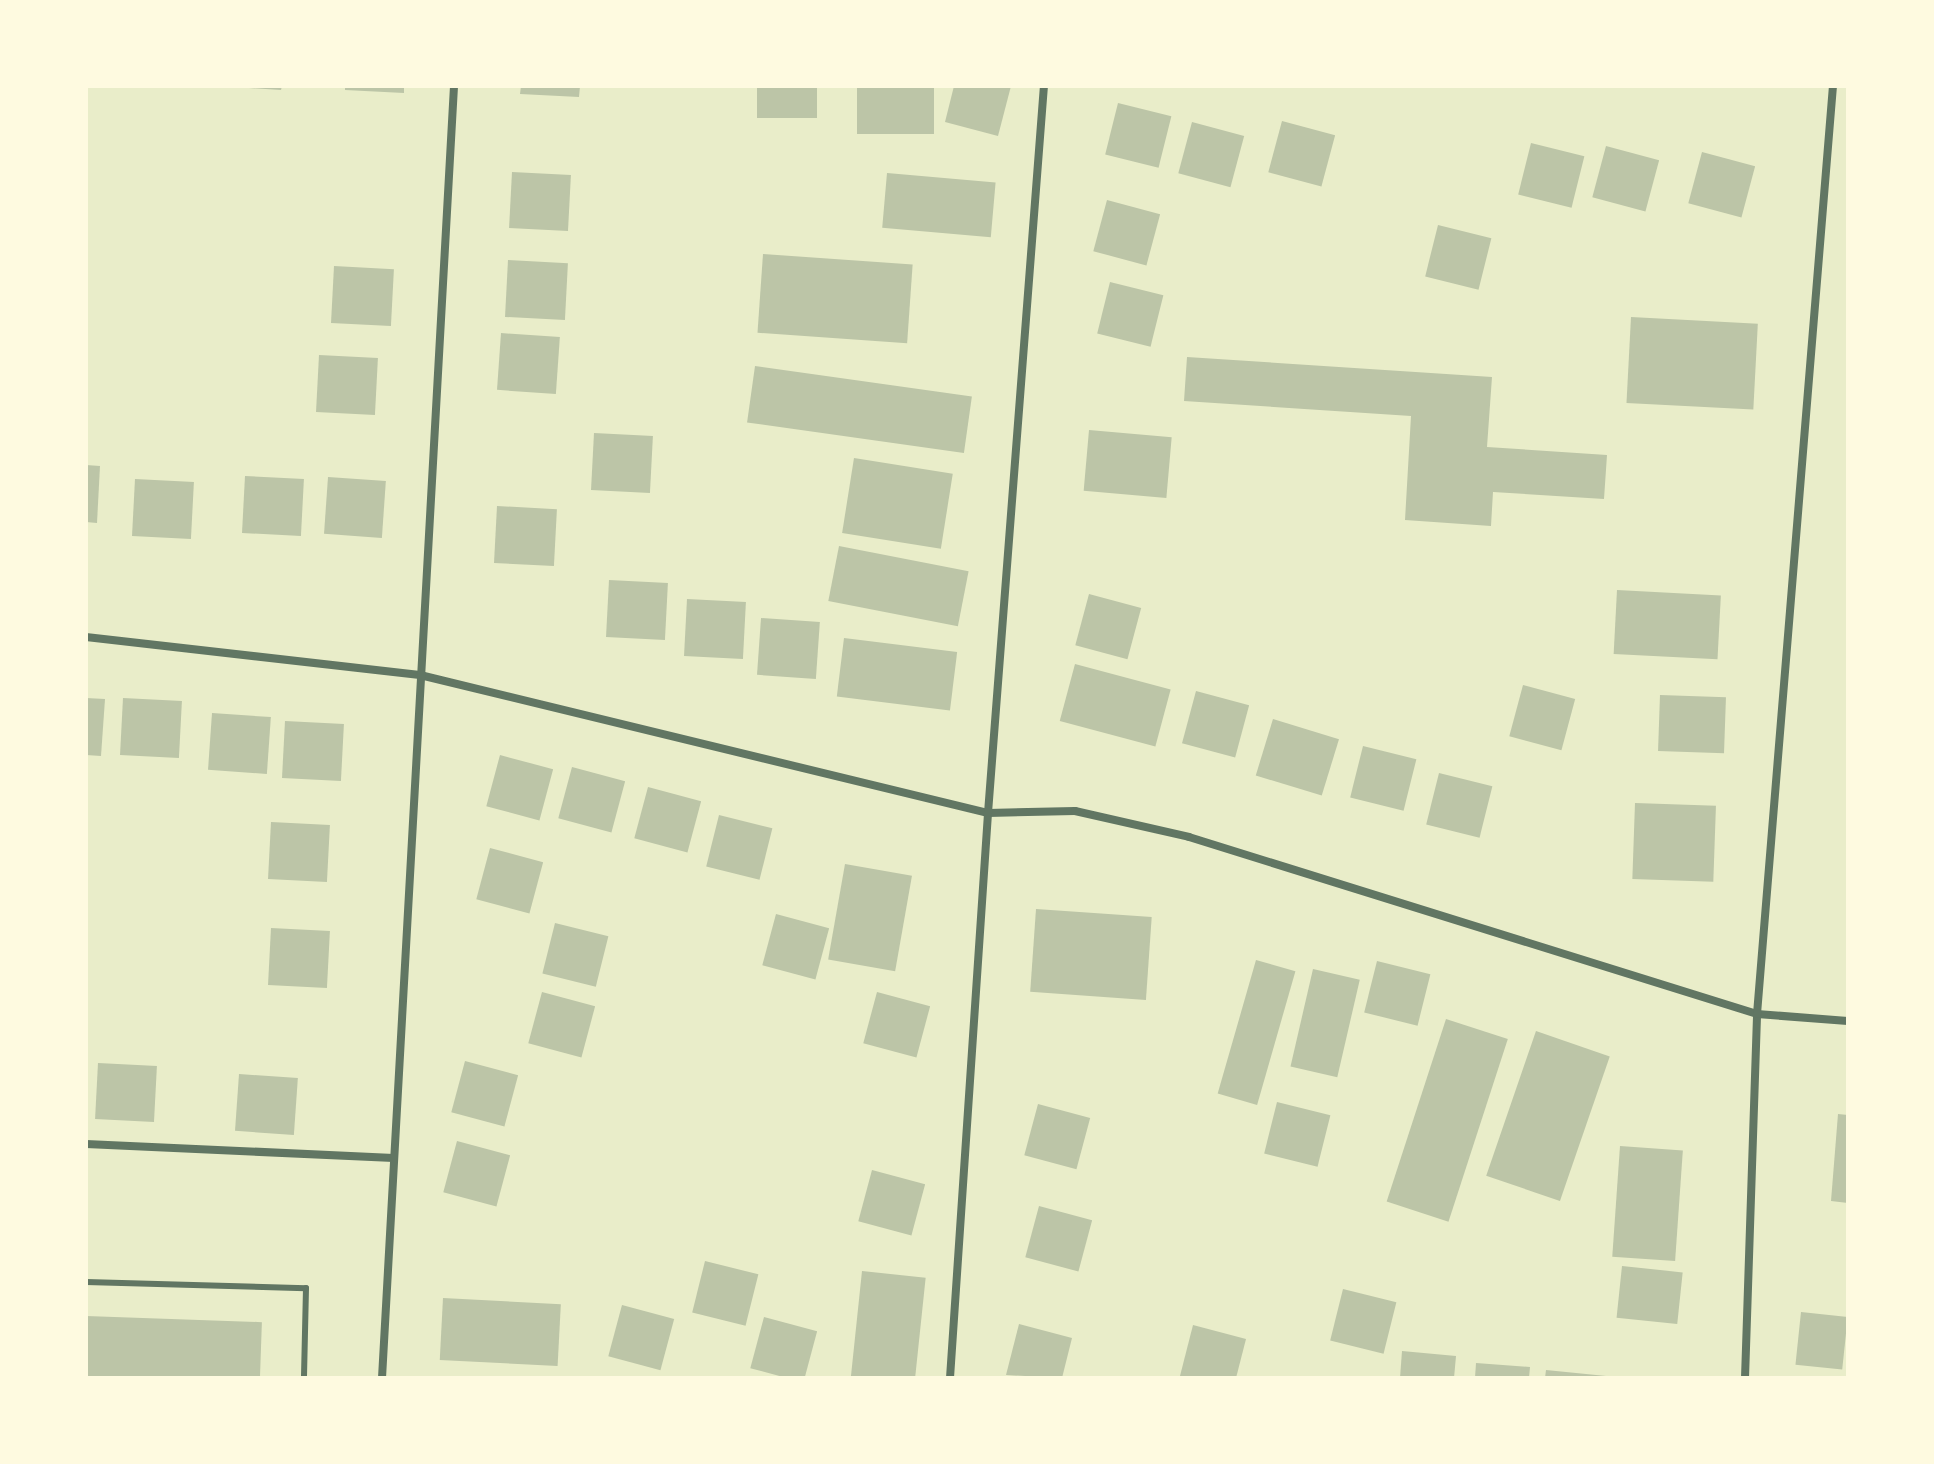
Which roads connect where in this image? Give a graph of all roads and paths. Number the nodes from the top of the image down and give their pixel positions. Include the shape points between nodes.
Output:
1 (454, 86) edge
2 (1044, 86) edge
3 (1833, 86) edge
4 (86, 637) edge
5 (420, 675) junction
6 (988, 813) junction
7 (1757, 1014) junction
8 (1848, 1021) edge
9 (86, 1144) edge
10 (394, 1158) junction
11 (86, 1282) edge
12 (304, 1378) edge
13 (382, 1378) edge
14 (950, 1378) edge
15 (1745, 1378) edge

1 - 5 street
2 - 6 street
3 - 7 street
4 - 5 street
5 - 6 street
5 - 10 street
6 - 7 street via 1075,811 1189,837
6 - 14 street
7 - 8 street
7 - 15 street
9 - 10 street
10 - 13 street
11 - 12 lane via 306,1288

